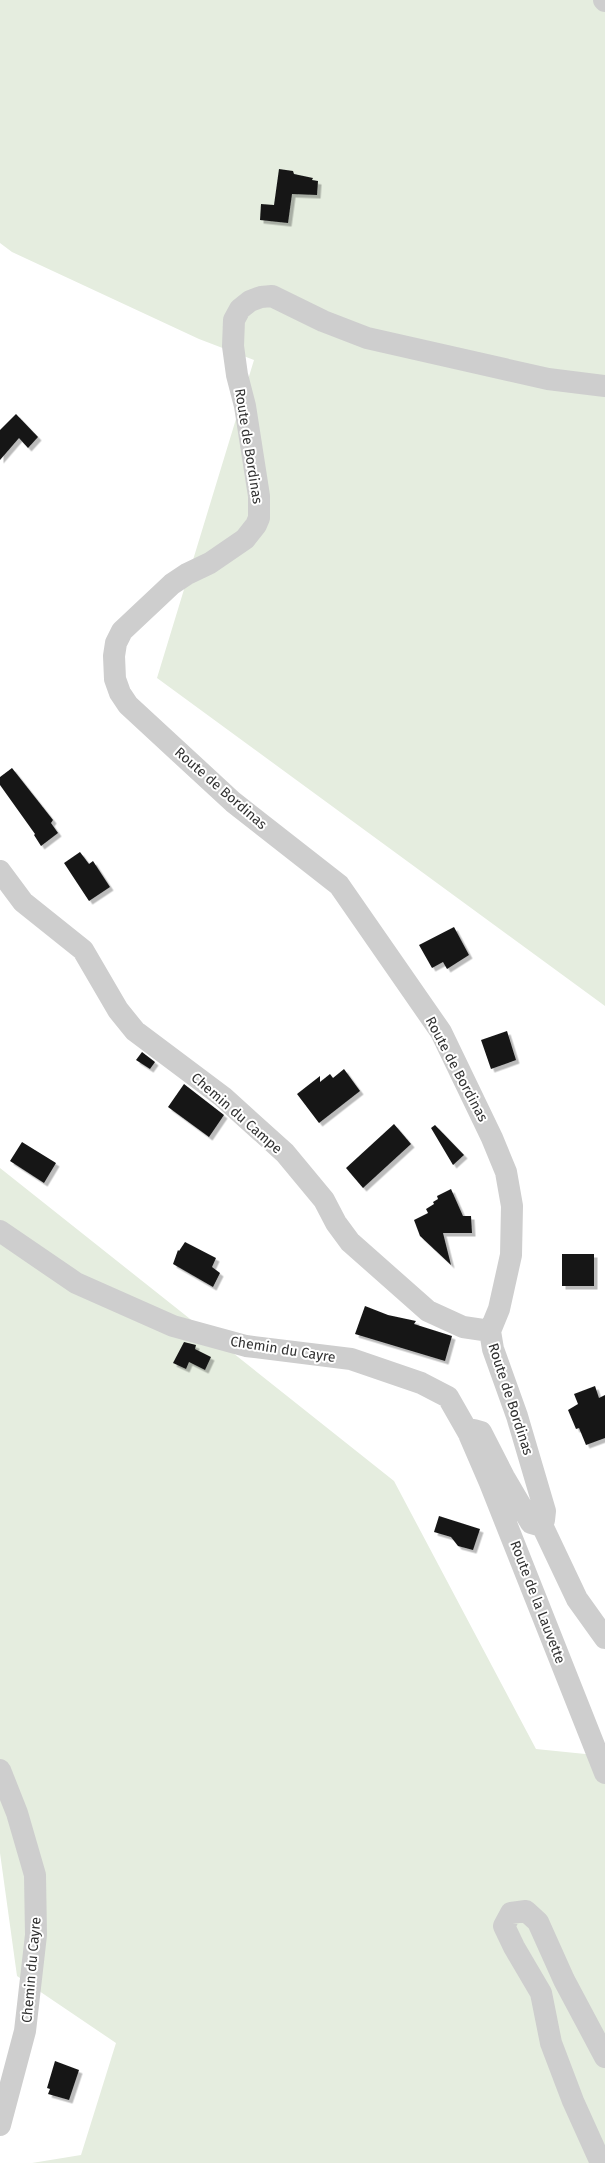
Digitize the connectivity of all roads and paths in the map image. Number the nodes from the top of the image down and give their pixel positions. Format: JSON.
{"nodes":[{"id":1,"x":605,"y":386,"type":"edge"},
{"id":2,"x":0,"y":871,"type":"edge"},
{"id":3,"x":0,"y":1231,"type":"edge"},
{"id":4,"x":490,"y":1331,"type":"junction"},
{"id":5,"x":468,"y":1432,"type":"junction"},
{"id":6,"x":541,"y":1523,"type":"junction"},
{"id":7,"x":605,"y":1638,"type":"edge"},
{"id":8,"x":0,"y":1770,"type":"edge"},
{"id":9,"x":605,"y":1773,"type":"edge"},
{"id":10,"x":605,"y":2057,"type":"edge"},
{"id":11,"x":0,"y":2125,"type":"edge"},
{"id":12,"x":602,"y":2163,"type":"edge"}],
"edges":[{"from":1,"to":4,"type":"street","name":"Route de Bordinas"},
{"from":2,"to":4,"type":"street","name":"Chemin du Campe"},
{"from":3,"to":5,"type":"street","name":"Chemin du Cayre"},
{"from":4,"to":6,"type":"street","name":"Route de Bordinas"},
{"from":5,"to":6,"type":"street"},
{"from":5,"to":9,"type":"street","name":"Route de la Lauvette"},
{"from":6,"to":7,"type":"street"},
{"from":8,"to":11,"type":"street","name":"Chemin du Cayre"},
{"from":10,"to":12,"type":"street"}]}
